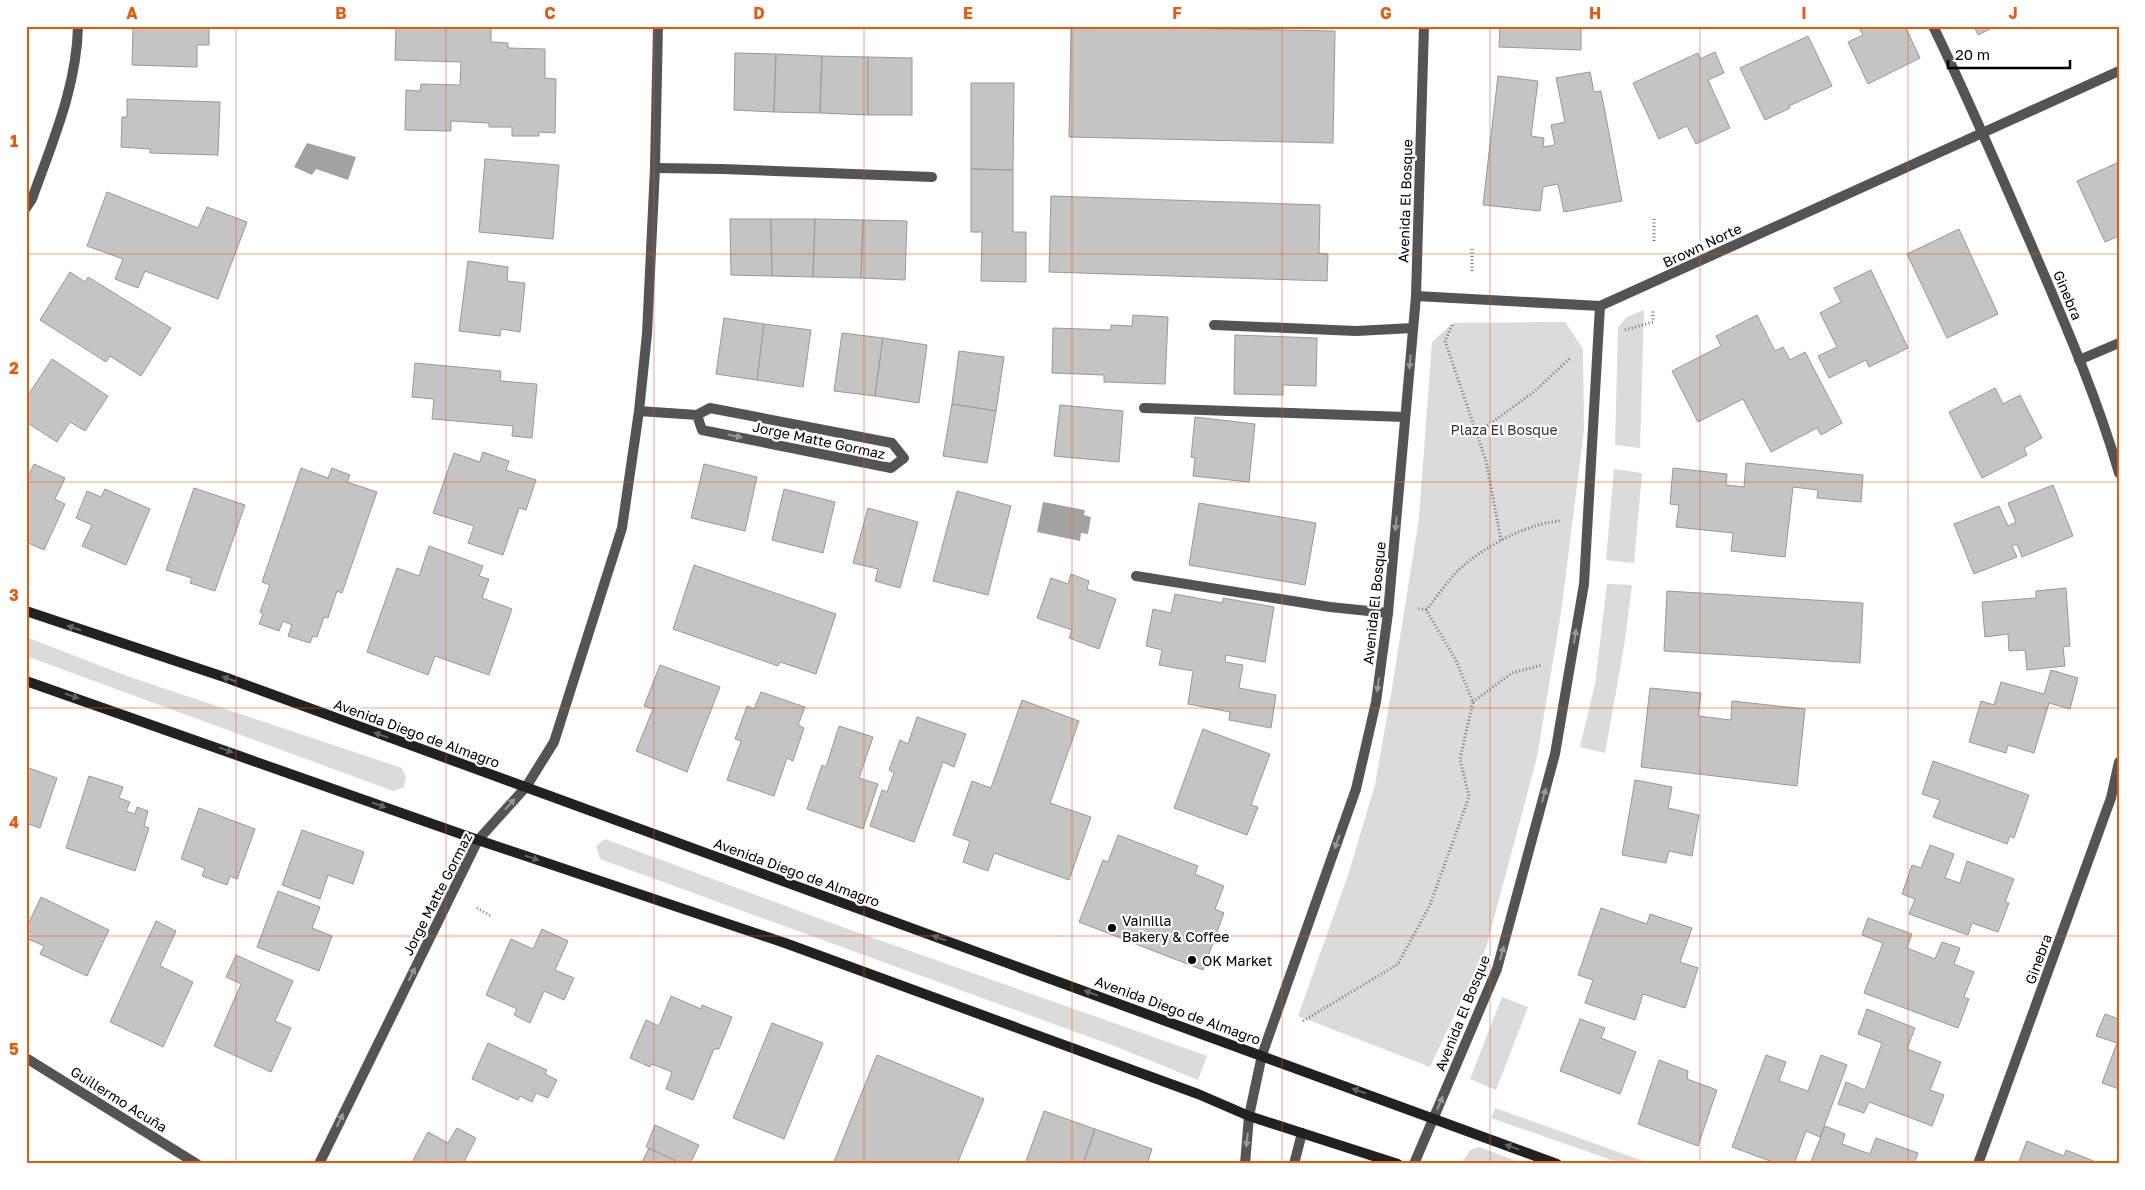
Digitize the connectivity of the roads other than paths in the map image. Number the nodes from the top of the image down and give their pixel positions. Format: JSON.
{"nodes":[{"id":1,"x":78,"y":26,"type":"edge"},
{"id":2,"x":658,"y":26,"type":"edge"},
{"id":3,"x":1424,"y":26,"type":"edge"},
{"id":4,"x":1933,"y":26,"type":"edge"},
{"id":5,"x":2119,"y":71,"type":"edge"},
{"id":6,"x":1983,"y":132,"type":"junction"},
{"id":7,"x":655,"y":168,"type":"junction"},
{"id":8,"x":932,"y":177,"type":"dead end"},
{"id":9,"x":26,"y":208,"type":"edge"},
{"id":10,"x":1416,"y":296,"type":"junction"},
{"id":11,"x":1600,"y":306,"type":"junction"},
{"id":12,"x":1214,"y":325,"type":"dead end"},
{"id":13,"x":1413,"y":328,"type":"junction"},
{"id":14,"x":2119,"y":343,"type":"edge"},
{"id":15,"x":2080,"y":360,"type":"junction"},
{"id":16,"x":1144,"y":408,"type":"dead end"},
{"id":17,"x":640,"y":411,"type":"junction"},
{"id":18,"x":697,"y":415,"type":"junction"},
{"id":19,"x":1405,"y":416,"type":"junction"},
{"id":20,"x":2119,"y":473,"type":"edge"},
{"id":21,"x":1136,"y":576,"type":"dead end"},
{"id":22,"x":26,"y":612,"type":"edge"},
{"id":23,"x":1388,"y":613,"type":"junction"},
{"id":24,"x":26,"y":681,"type":"edge"},
{"id":25,"x":2119,"y":762,"type":"edge"},
{"id":26,"x":526,"y":787,"type":"junction"},
{"id":27,"x":478,"y":840,"type":"junction"},
{"id":28,"x":1262,"y":1055,"type":"junction"},
{"id":29,"x":26,"y":1058,"type":"edge"},
{"id":30,"x":1250,"y":1116,"type":"junction"},
{"id":31,"x":1433,"y":1119,"type":"junction"},
{"id":32,"x":1302,"y":1133,"type":"junction"},
{"id":33,"x":197,"y":1164,"type":"edge"},
{"id":34,"x":319,"y":1164,"type":"edge"},
{"id":35,"x":1245,"y":1164,"type":"edge"},
{"id":36,"x":1294,"y":1164,"type":"edge"},
{"id":37,"x":1398,"y":1164,"type":"edge"},
{"id":38,"x":1414,"y":1164,"type":"edge"},
{"id":39,"x":1557,"y":1164,"type":"edge"},
{"id":40,"x":1978,"y":1164,"type":"edge"}],
"edges":[{"from":1,"to":9,"type":"street"},
{"from":2,"to":7,"type":"street","name":"Jorge Matte Gormaz"},
{"from":3,"to":10,"type":"street","name":"Avenida El Bosque"},
{"from":4,"to":6,"type":"street"},
{"from":5,"to":6,"type":"street","name":"Brown Norte"},
{"from":6,"to":11,"type":"street","name":"Brown Norte"},
{"from":6,"to":15,"type":"street","name":"Ginebra"},
{"from":7,"to":8,"type":"street"},
{"from":7,"to":17,"type":"street","name":"Jorge Matte Gormaz"},
{"from":10,"to":11,"type":"street","name":"Brown Norte"},
{"from":10,"to":13,"type":"street","name":"Avenida El Bosque"},
{"from":31,"to":11,"type":"street","name":"Avenida El Bosque","one_way":true},
{"from":12,"to":13,"type":"street"},
{"from":13,"to":19,"type":"street","name":"Avenida El Bosque","one_way":true},
{"from":14,"to":15,"type":"street"},
{"from":15,"to":20,"type":"street","name":"Ginebra"},
{"from":16,"to":19,"type":"street"},
{"from":17,"to":18,"type":"street","name":"Jorge Matte Gormaz"},
{"from":17,"to":26,"type":"street","name":"Jorge Matte Gormaz"},
{"from":18,"to":18,"type":"street","name":"Jorge Matte Gormaz","one_way":true},
{"from":19,"to":23,"type":"street","name":"Avenida El Bosque","one_way":true},
{"from":21,"to":23,"type":"street"},
{"from":26,"to":22,"type":"street","name":"Avenida Diego de Almagro","one_way":true},
{"from":23,"to":28,"type":"street","name":"Avenida El Bosque","one_way":true},
{"from":24,"to":27,"type":"street","one_way":true},
{"from":25,"to":40,"type":"street","name":"Ginebra"},
{"from":27,"to":26,"type":"street","name":"Jorge Matte Gormaz","one_way":true},
{"from":28,"to":26,"type":"street","name":"Avenida Diego de Almagro","one_way":true},
{"from":27,"to":30,"type":"street","one_way":true},
{"from":34,"to":27,"type":"street","name":"Jorge Matte Gormaz","one_way":true},
{"from":28,"to":30,"type":"street","name":"Avenida El Bosque"},
{"from":31,"to":28,"type":"street","name":"Avenida Diego de Almagro","one_way":true},
{"from":29,"to":33,"type":"street","name":"Guillermo Acuña"},
{"from":30,"to":32,"type":"street"},
{"from":30,"to":35,"type":"street","name":"Avenida El Bosque","one_way":true},
{"from":31,"to":38,"type":"street","name":"Avenida El Bosque"},
{"from":39,"to":31,"type":"street","name":"Avenida Diego de Almagro","one_way":true},
{"from":32,"to":36,"type":"street"},
{"from":32,"to":37,"type":"street"}]}
